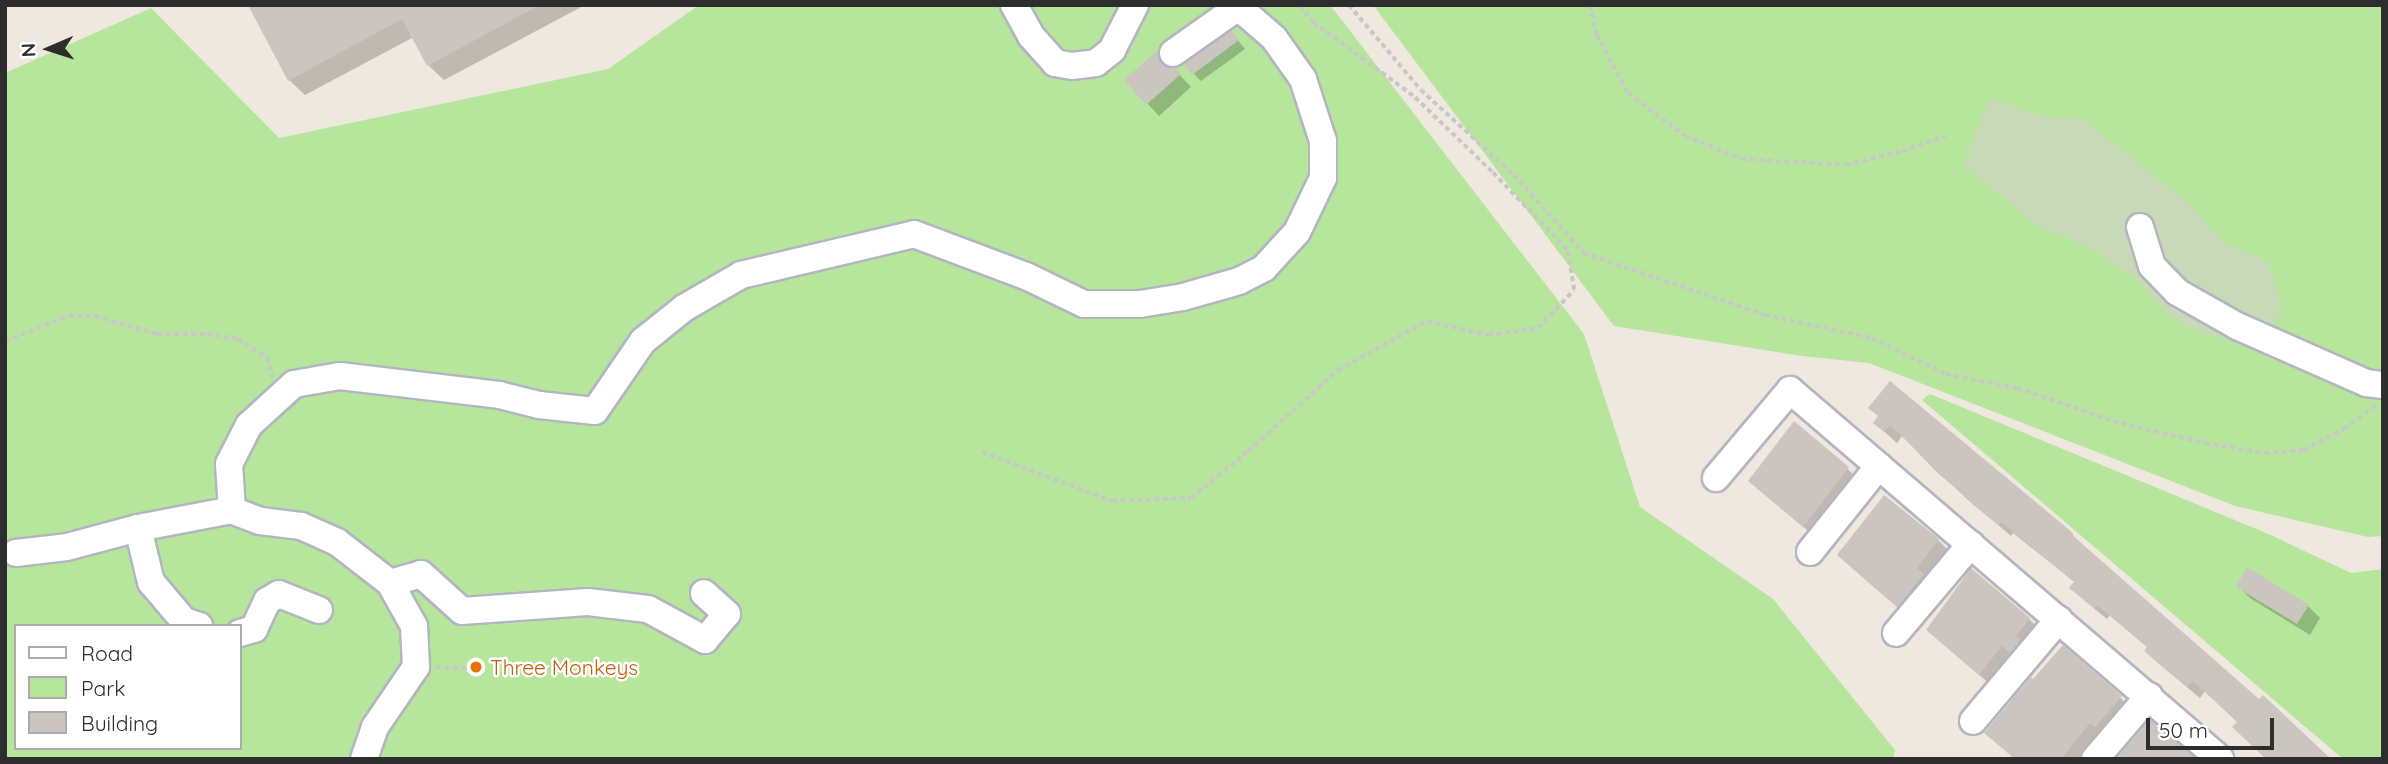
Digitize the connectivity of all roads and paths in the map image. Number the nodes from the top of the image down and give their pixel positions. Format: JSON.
{"nodes":[{"id":1,"x":1014,"y":5,"type":"edge"},
{"id":2,"x":1135,"y":5,"type":"edge"},
{"id":3,"x":1298,"y":5,"type":"edge"},
{"id":4,"x":1349,"y":5,"type":"edge"},
{"id":5,"x":1590,"y":5,"type":"edge"},
{"id":6,"x":1237,"y":6,"type":"edge"},
{"id":7,"x":1174,"y":53,"type":"dead end"},
{"id":8,"x":1946,"y":136,"type":"dead end"},
{"id":9,"x":2140,"y":227,"type":"dead end"},
{"id":10,"x":5,"y":341,"type":"edge"},
{"id":11,"x":2383,"y":385,"type":"edge"},
{"id":12,"x":280,"y":397,"type":"junction"},
{"id":13,"x":2383,"y":400,"type":"edge"},
{"id":14,"x":982,"y":453,"type":"dead end"},
{"id":15,"x":1879,"y":466,"type":"junction"},
{"id":16,"x":1716,"y":478,"type":"dead end"},
{"id":17,"x":232,"y":510,"type":"junction"},
{"id":18,"x":138,"y":528,"type":"junction"},
{"id":19,"x":1971,"y":544,"type":"junction"},
{"id":20,"x":1810,"y":552,"type":"dead end"},
{"id":21,"x":16,"y":553,"type":"dead end"},
{"id":22,"x":390,"y":583,"type":"junction"},
{"id":23,"x":704,"y":593,"type":"dead end"},
{"id":24,"x":319,"y":610,"type":"dead end"},
{"id":25,"x":2059,"y":619,"type":"junction"},
{"id":26,"x":193,"y":624,"type":"edge"},
{"id":27,"x":242,"y":632,"type":"edge"},
{"id":28,"x":1896,"y":633,"type":"dead end"},
{"id":29,"x":416,"y":667,"type":"junction"},
{"id":30,"x":474,"y":668,"type":"dead end"},
{"id":31,"x":2149,"y":696,"type":"junction"},
{"id":32,"x":1973,"y":721,"type":"dead end"},
{"id":33,"x":365,"y":759,"type":"edge"},
{"id":34,"x":2095,"y":759,"type":"edge"},
{"id":35,"x":2220,"y":759,"type":"edge"}],
"edges":[{"from":1,"to":2,"type":"street"},
{"from":3,"to":14,"type":"path"},
{"from":4,"to":13,"type":"path"},
{"from":5,"to":8,"type":"path"},
{"from":6,"to":7,"type":"street"},
{"from":6,"to":12,"type":"street"},
{"from":9,"to":11,"type":"street"},
{"from":10,"to":12,"type":"path"},
{"from":12,"to":17,"type":"street"},
{"from":15,"to":16,"type":"street"},
{"from":15,"to":19,"type":"street"},
{"from":15,"to":20,"type":"street"},
{"from":17,"to":18,"type":"street"},
{"from":17,"to":22,"type":"street"},
{"from":18,"to":21,"type":"street"},
{"from":18,"to":26,"type":"street"},
{"from":19,"to":25,"type":"street"},
{"from":19,"to":28,"type":"street"},
{"from":22,"to":23,"type":"street"},
{"from":22,"to":29,"type":"street"},
{"from":24,"to":27,"type":"street"},
{"from":25,"to":31,"type":"street"},
{"from":25,"to":32,"type":"street"},
{"from":29,"to":30,"type":"path"},
{"from":29,"to":33,"type":"street"},
{"from":31,"to":34,"type":"street"},
{"from":31,"to":35,"type":"street"}]}
